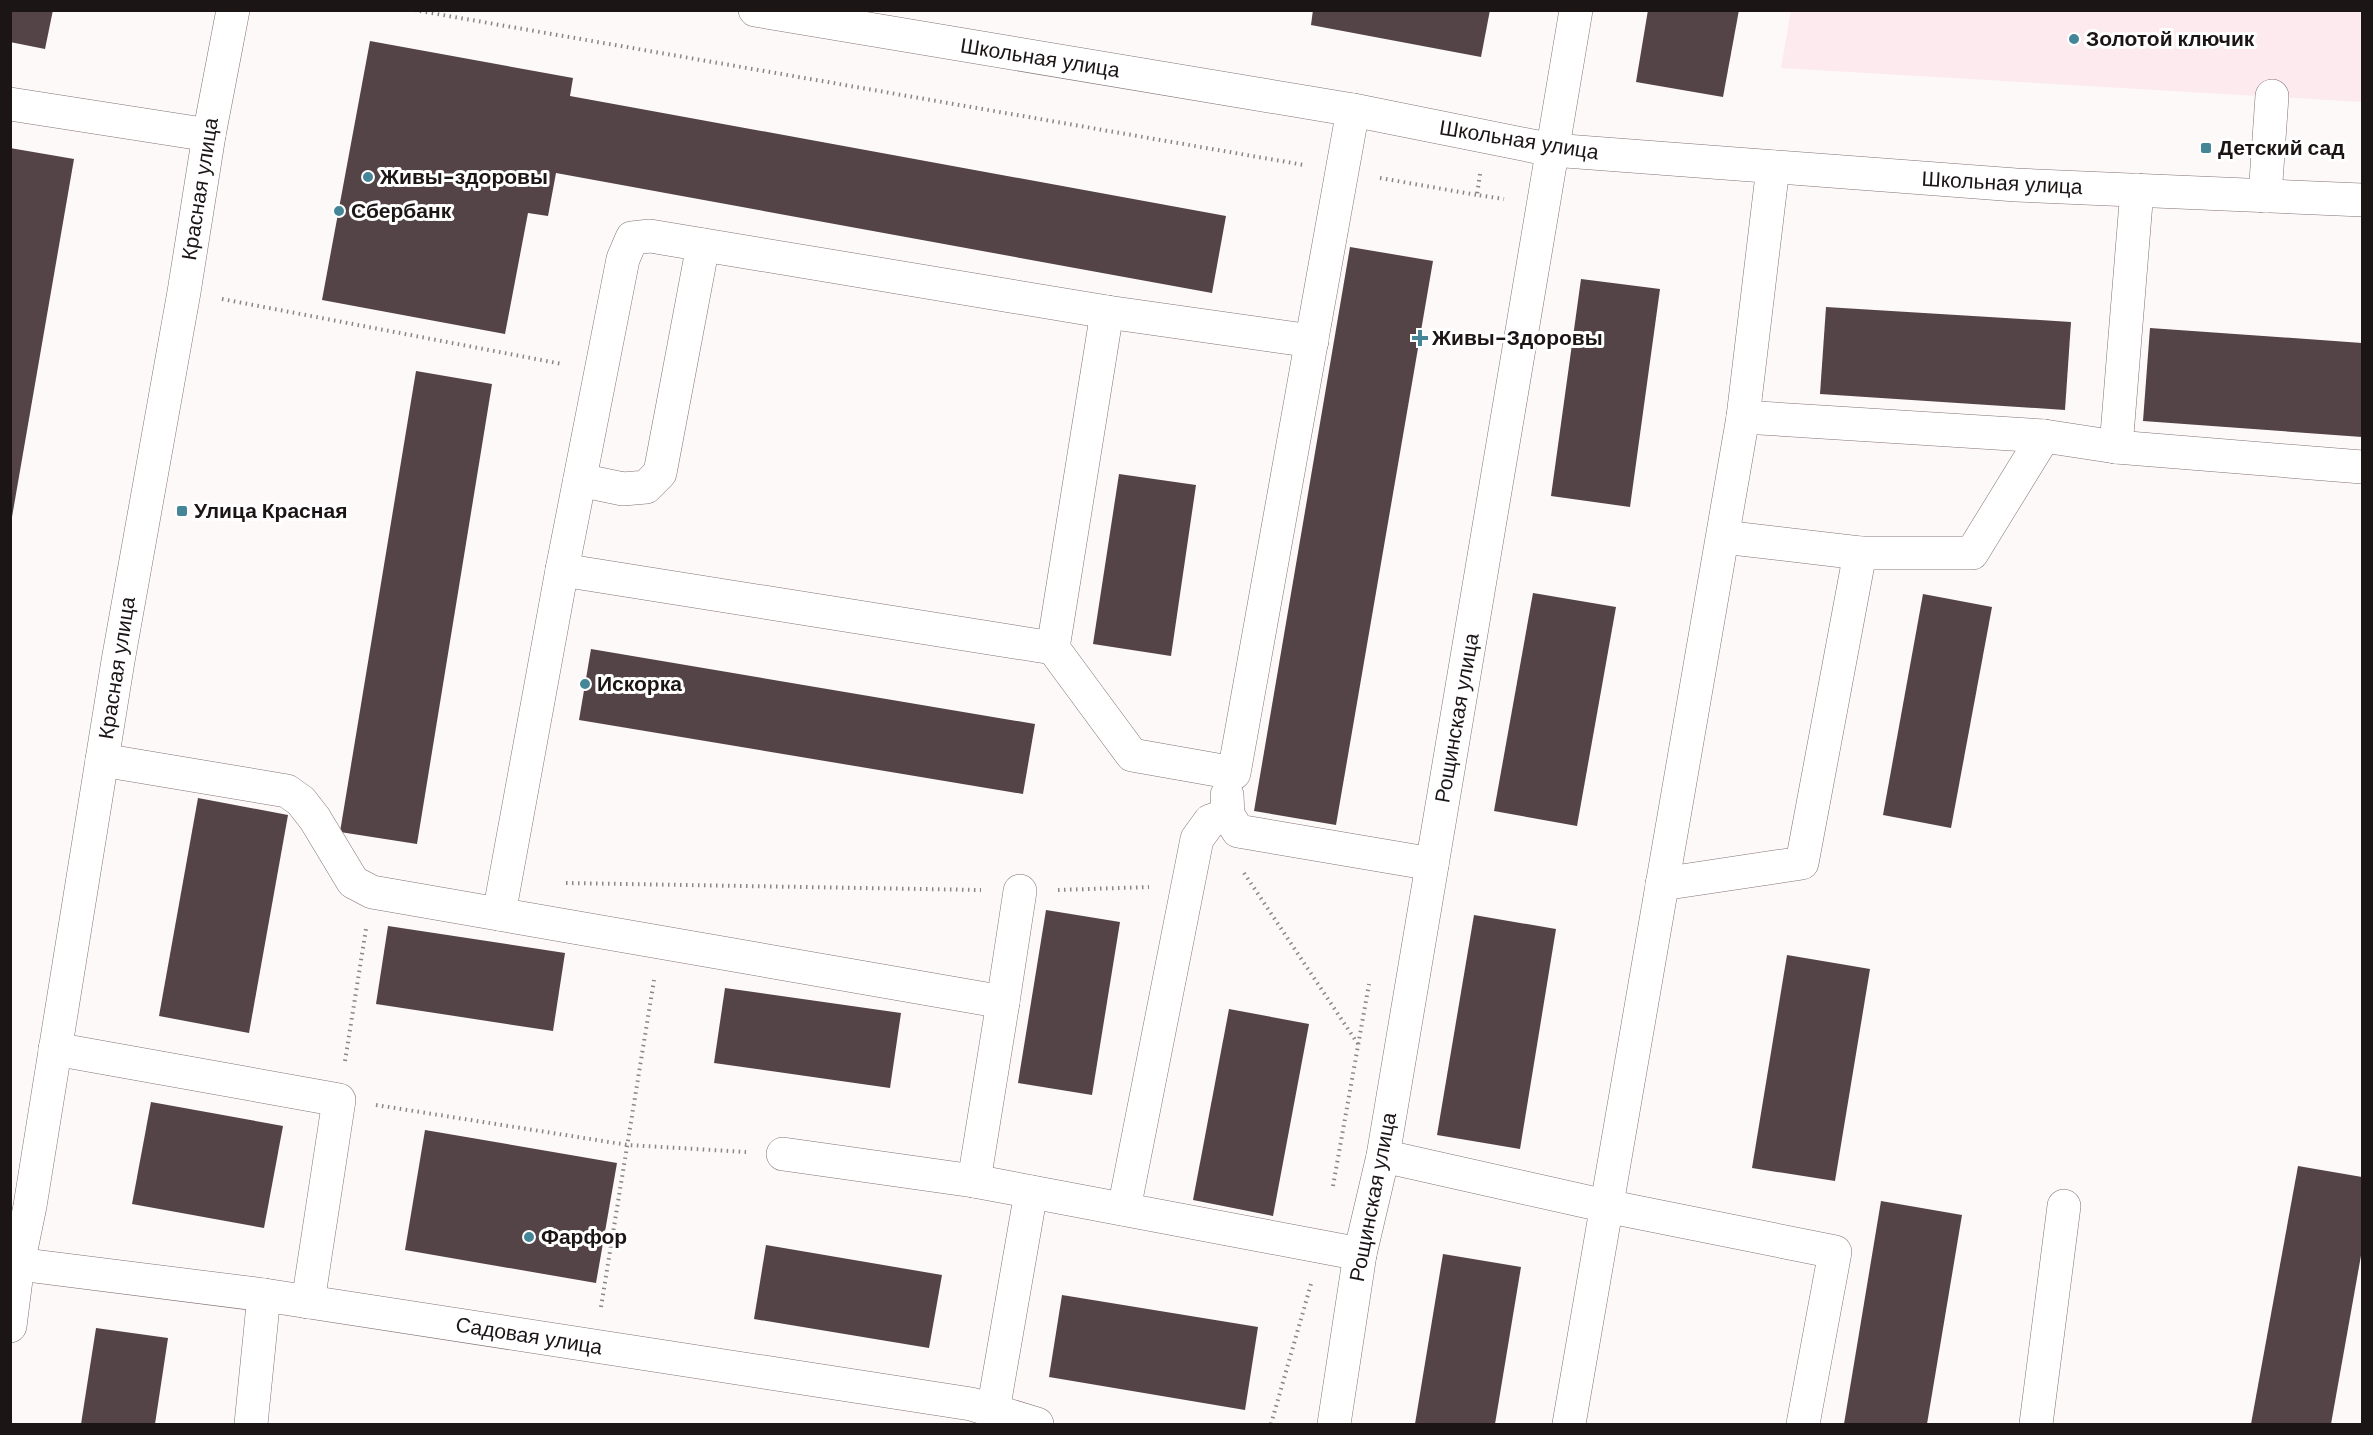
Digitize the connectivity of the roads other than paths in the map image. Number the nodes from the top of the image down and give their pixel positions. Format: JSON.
{"nodes":[{"id":1,"x":232,"y":10,"type":"edge"},
{"id":2,"x":755,"y":10,"type":"edge"},
{"id":3,"x":1576,"y":10,"type":"edge"},
{"id":4,"x":2272,"y":96,"type":"dead end"},
{"id":5,"x":10,"y":104,"type":"edge"},
{"id":6,"x":1353,"y":110,"type":"junction"},
{"id":7,"x":208,"y":135,"type":"junction"},
{"id":8,"x":1552,"y":150,"type":"junction"},
{"id":9,"x":1773,"y":168,"type":"junction"},
{"id":10,"x":2137,"y":190,"type":"junction"},
{"id":11,"x":2265,"y":196,"type":"junction"},
{"id":12,"x":2362,"y":200,"type":"edge"},
{"id":13,"x":704,"y":245,"type":"junction"},
{"id":14,"x":1107,"y":312,"type":"junction"},
{"id":15,"x":1312,"y":341,"type":"junction"},
{"id":16,"x":1743,"y":417,"type":"junction"},
{"id":17,"x":2044,"y":436,"type":"junction"},
{"id":18,"x":2116,"y":447,"type":"junction"},
{"id":19,"x":2362,"y":467,"type":"edge"},
{"id":20,"x":580,"y":480,"type":"junction"},
{"id":21,"x":1723,"y":537,"type":"junction"},
{"id":22,"x":1860,"y":552,"type":"junction"},
{"id":23,"x":562,"y":570,"type":"junction"},
{"id":24,"x":1053,"y":648,"type":"junction"},
{"id":25,"x":102,"y":760,"type":"junction"},
{"id":26,"x":1234,"y":773,"type":"junction"},
{"id":27,"x":1228,"y":815,"type":"junction"},
{"id":28,"x":1432,"y":864,"type":"junction"},
{"id":29,"x":1662,"y":884,"type":"junction"},
{"id":30,"x":1020,"y":891,"type":"road end"},
{"id":31,"x":499,"y":914,"type":"junction"},
{"id":32,"x":1003,"y":1002,"type":"junction"},
{"id":33,"x":55,"y":1049,"type":"junction"},
{"id":34,"x":783,"y":1154,"type":"road end"},
{"id":35,"x":1383,"y":1155,"type":"junction"},
{"id":36,"x":974,"y":1181,"type":"junction"},
{"id":37,"x":1031,"y":1192,"type":"junction"},
{"id":38,"x":20,"y":1205,"type":"edge"},
{"id":39,"x":1606,"y":1206,"type":"junction"},
{"id":40,"x":2064,"y":1206,"type":"dead end"},
{"id":41,"x":1124,"y":1209,"type":"junction"},
{"id":42,"x":1360,"y":1254,"type":"junction"},
{"id":43,"x":18,"y":1264,"type":"junction"},
{"id":44,"x":264,"y":1295,"type":"junction"},
{"id":45,"x":308,"y":1302,"type":"junction"},
{"id":46,"x":10,"y":1326,"type":"edge"},
{"id":47,"x":993,"y":1411,"type":"junction"},
{"id":48,"x":251,"y":1425,"type":"edge"},
{"id":49,"x":1037,"y":1425,"type":"edge"},
{"id":50,"x":1334,"y":1425,"type":"edge"},
{"id":51,"x":1569,"y":1425,"type":"edge"},
{"id":52,"x":1803,"y":1425,"type":"edge"},
{"id":53,"x":2036,"y":1425,"type":"edge"}],
"edges":[{"from":1,"to":7,"type":"street","name":"Красная улица"},
{"from":2,"to":6,"type":"street","name":"Школьная улица"},
{"from":3,"to":8,"type":"street","name":"Рощинская улица"},
{"from":4,"to":11,"type":"street"},
{"from":5,"to":7,"type":"street"},
{"from":6,"to":8,"type":"street","name":"Школьная улица"},
{"from":6,"to":15,"type":"street"},
{"from":7,"to":25,"type":"street","name":"Красная улица"},
{"from":8,"to":9,"type":"street","name":"Школьная улица"},
{"from":8,"to":28,"type":"street","name":"Рощинская улица"},
{"from":9,"to":10,"type":"street","name":"Школьная улица"},
{"from":9,"to":16,"type":"street"},
{"from":10,"to":11,"type":"street","name":"Школьная улица"},
{"from":10,"to":18,"type":"street"},
{"from":11,"to":12,"type":"street","name":"Школьная улица"},
{"from":13,"to":14,"type":"street"},
{"from":13,"to":20,"type":"street"},
{"from":13,"to":20,"type":"street"},
{"from":14,"to":15,"type":"street"},
{"from":14,"to":24,"type":"street"},
{"from":15,"to":26,"type":"street"},
{"from":16,"to":17,"type":"street"},
{"from":16,"to":21,"type":"street"},
{"from":17,"to":18,"type":"street"},
{"from":17,"to":22,"type":"street"},
{"from":18,"to":19,"type":"street"},
{"from":20,"to":23,"type":"street"},
{"from":21,"to":22,"type":"street"},
{"from":21,"to":29,"type":"street"},
{"from":22,"to":29,"type":"street"},
{"from":23,"to":24,"type":"street"},
{"from":23,"to":31,"type":"street"},
{"from":24,"to":26,"type":"street"},
{"from":25,"to":31,"type":"street"},
{"from":25,"to":33,"type":"street","name":"Красная улица"},
{"from":26,"to":27,"type":"street"},
{"from":27,"to":28,"type":"street"},
{"from":27,"to":41,"type":"street"},
{"from":28,"to":35,"type":"street","name":"Рощинская улица"},
{"from":29,"to":39,"type":"street"},
{"from":30,"to":32,"type":"street"},
{"from":31,"to":32,"type":"street"},
{"from":32,"to":36,"type":"street"},
{"from":33,"to":38,"type":"street","name":"Красная улица"},
{"from":33,"to":45,"type":"street"},
{"from":34,"to":36,"type":"street"},
{"from":35,"to":39,"type":"street"},
{"from":35,"to":42,"type":"street","name":"Рощинская улица"},
{"from":36,"to":37,"type":"street"},
{"from":37,"to":41,"type":"street"},
{"from":37,"to":47,"type":"street"},
{"from":38,"to":43,"type":"street","name":"Красная улица"},
{"from":39,"to":51,"type":"street"},
{"from":39,"to":52,"type":"street"},
{"from":40,"to":53,"type":"street"},
{"from":41,"to":42,"type":"street"},
{"from":42,"to":50,"type":"street","name":"Рощинская улица"},
{"from":43,"to":44,"type":"street","name":"Садовая улица"},
{"from":43,"to":46,"type":"street","name":"Красная улица"},
{"from":44,"to":45,"type":"street","name":"Садовая улица"},
{"from":44,"to":48,"type":"street"},
{"from":45,"to":47,"type":"street","name":"Садовая улица"},
{"from":47,"to":49,"type":"street","name":"Садовая улица"}]}
